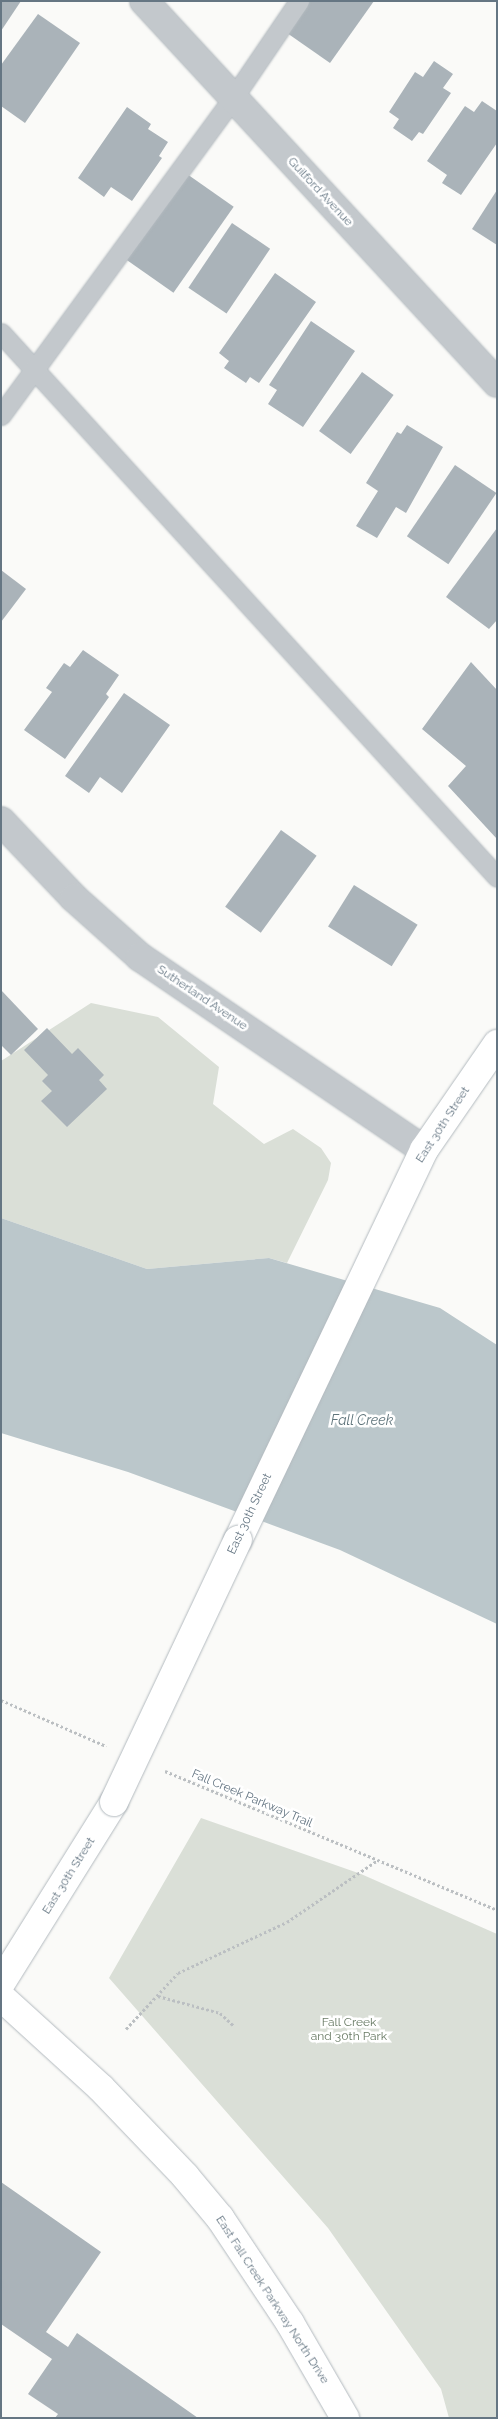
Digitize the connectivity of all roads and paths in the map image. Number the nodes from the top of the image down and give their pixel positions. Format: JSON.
{"nodes":[{"id":1,"x":144,"y":1,"type":"edge"},
{"id":2,"x":299,"y":1,"type":"edge"},
{"id":3,"x":233,"y":98,"type":"junction"},
{"id":4,"x":1,"y":333,"type":"edge"},
{"id":5,"x":34,"y":369,"type":"junction"},
{"id":6,"x":497,"y":383,"type":"edge"},
{"id":7,"x":1,"y":414,"type":"edge"},
{"id":8,"x":2,"y":822,"type":"edge"},
{"id":9,"x":497,"y":877,"type":"edge"},
{"id":10,"x":497,"y":1044,"type":"edge"},
{"id":11,"x":424,"y":1150,"type":"junction"},
{"id":12,"x":1,"y":1700,"type":"edge"},
{"id":13,"x":110,"y":1747,"type":"dead end"},
{"id":14,"x":155,"y":1767,"type":"dead end"},
{"id":15,"x":378,"y":1860,"type":"junction"},
{"id":16,"x":497,"y":1910,"type":"edge"},
{"id":17,"x":1,"y":1983,"type":"edge"},
{"id":18,"x":157,"y":1996,"type":"junction"},
{"id":19,"x":1,"y":1997,"type":"edge"},
{"id":20,"x":234,"y":2026,"type":"dead end"},
{"id":21,"x":126,"y":2029,"type":"dead end"},
{"id":22,"x":344,"y":2418,"type":"edge"}],
"edges":[{"from":1,"to":3,"type":"street","name":"Guilford Avenue"},
{"from":2,"to":3,"type":"lane"},
{"from":3,"to":5,"type":"lane"},
{"from":3,"to":6,"type":"street","name":"Guilford Avenue"},
{"from":4,"to":5,"type":"lane"},
{"from":5,"to":7,"type":"lane"},
{"from":5,"to":9,"type":"lane"},
{"from":8,"to":11,"type":"street","name":"Sutherland Avenue"},
{"from":10,"to":11,"type":"main road","name":"East 30th Street"},
{"from":11,"to":17,"type":"main road","name":"East 30th Street","bridge":true},
{"from":12,"to":13,"type":"path"},
{"from":14,"to":15,"type":"path","name":"Fall Creek Parkway Trail"},
{"from":15,"to":16,"type":"path","name":"Fall Creek Parkway Trail"},
{"from":15,"to":18,"type":"path"},
{"from":18,"to":20,"type":"path"},
{"from":18,"to":21,"type":"path"},
{"from":19,"to":22,"type":"main road","name":"East Fall Creek Parkway North Drive"}]}
